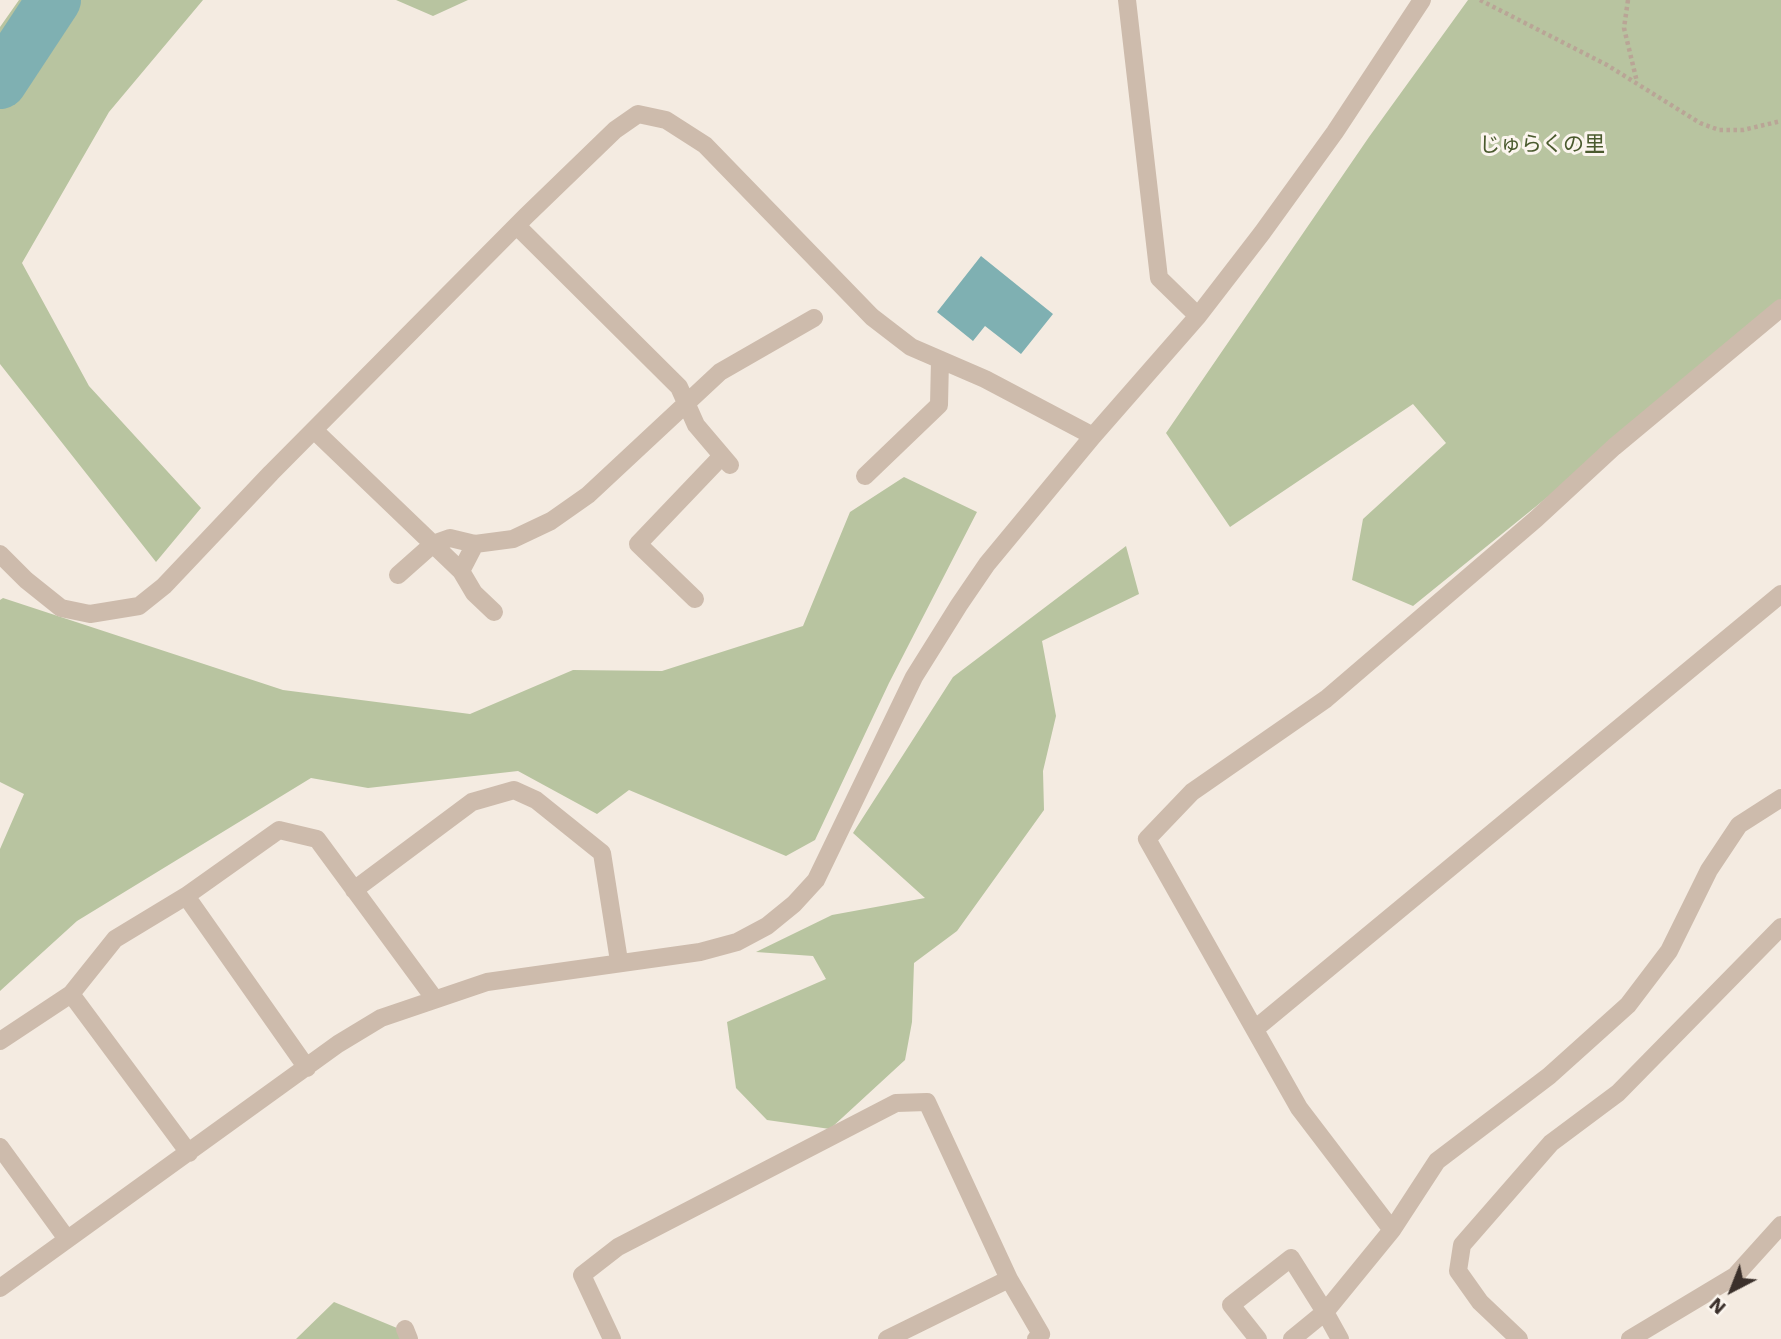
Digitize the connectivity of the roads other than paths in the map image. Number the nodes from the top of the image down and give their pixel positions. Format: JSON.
{"nodes":[{"id":1,"x":1127,"y":0,"type":"edge"},
{"id":2,"x":1422,"y":0,"type":"edge"},
{"id":3,"x":517,"y":226,"type":"junction"},
{"id":4,"x":1781,"y":308,"type":"edge"},
{"id":5,"x":1198,"y":316,"type":"junction"},
{"id":6,"x":814,"y":318,"type":"dead end"},
{"id":7,"x":940,"y":360,"type":"junction"},
{"id":8,"x":686,"y":401,"type":"junction"},
{"id":9,"x":314,"y":430,"type":"junction"},
{"id":10,"x":1093,"y":436,"type":"junction"},
{"id":11,"x":864,"y":477,"type":"dead end"},
{"id":12,"x":433,"y":544,"type":"junction"},
{"id":13,"x":475,"y":544,"type":"junction"},
{"id":14,"x":3,"y":562,"type":"edge"},
{"id":15,"x":461,"y":571,"type":"junction"},
{"id":16,"x":398,"y":575,"type":"dead end"},
{"id":17,"x":1781,"y":594,"type":"edge"},
{"id":18,"x":695,"y":599,"type":"dead end"},
{"id":19,"x":494,"y":612,"type":"dead end"},
{"id":20,"x":1781,"y":798,"type":"edge"},
{"id":21,"x":354,"y":890,"type":"junction"},
{"id":22,"x":186,"y":896,"type":"junction"},
{"id":23,"x":1781,"y":927,"type":"edge"},
{"id":24,"x":619,"y":961,"type":"junction"},
{"id":25,"x":71,"y":994,"type":"junction"},
{"id":26,"x":434,"y":998,"type":"junction"},
{"id":27,"x":1255,"y":1030,"type":"junction"},
{"id":28,"x":0,"y":1041,"type":"edge"},
{"id":29,"x":307,"y":1068,"type":"junction"},
{"id":30,"x":0,"y":1147,"type":"edge"},
{"id":31,"x":189,"y":1153,"type":"junction"},
{"id":32,"x":1781,"y":1225,"type":"edge"},
{"id":33,"x":1392,"y":1230,"type":"junction"},
{"id":34,"x":67,"y":1239,"type":"junction"},
{"id":35,"x":1009,"y":1279,"type":"junction"},
{"id":36,"x":0,"y":1288,"type":"edge"},
{"id":37,"x":1325,"y":1312,"type":"junction"},
{"id":38,"x":612,"y":1339,"type":"edge"},
{"id":39,"x":887,"y":1339,"type":"edge"},
{"id":40,"x":1036,"y":1339,"type":"edge"},
{"id":41,"x":1258,"y":1339,"type":"edge"},
{"id":42,"x":1293,"y":1339,"type":"edge"},
{"id":43,"x":1340,"y":1339,"type":"edge"},
{"id":44,"x":1519,"y":1339,"type":"edge"},
{"id":45,"x":1630,"y":1339,"type":"edge"}],
"edges":[{"from":1,"to":5,"type":"street"},
{"from":2,"to":5,"type":"street"},
{"from":3,"to":7,"type":"street"},
{"from":3,"to":8,"type":"street"},
{"from":3,"to":9,"type":"street"},
{"from":4,"to":27,"type":"street"},
{"from":5,"to":10,"type":"street"},
{"from":6,"to":8,"type":"street"},
{"from":7,"to":10,"type":"street"},
{"from":7,"to":11,"type":"street"},
{"from":8,"to":13,"type":"street"},
{"from":8,"to":18,"type":"street"},
{"from":9,"to":12,"type":"street"},
{"from":9,"to":14,"type":"street"},
{"from":10,"to":24,"type":"street"},
{"from":12,"to":13,"type":"street"},
{"from":12,"to":15,"type":"street"},
{"from":12,"to":16,"type":"street"},
{"from":13,"to":15,"type":"street"},
{"from":15,"to":19,"type":"street"},
{"from":17,"to":27,"type":"street"},
{"from":20,"to":33,"type":"street"},
{"from":21,"to":22,"type":"street"},
{"from":21,"to":24,"type":"street"},
{"from":21,"to":26,"type":"street"},
{"from":22,"to":25,"type":"street"},
{"from":22,"to":29,"type":"street"},
{"from":23,"to":44,"type":"street"},
{"from":24,"to":26,"type":"street"},
{"from":25,"to":28,"type":"street"},
{"from":25,"to":31,"type":"street"},
{"from":26,"to":29,"type":"street"},
{"from":27,"to":33,"type":"street"},
{"from":29,"to":31,"type":"street"},
{"from":30,"to":34,"type":"street"},
{"from":31,"to":34,"type":"street"},
{"from":32,"to":45,"type":"street"},
{"from":33,"to":37,"type":"street"},
{"from":34,"to":36,"type":"street"},
{"from":35,"to":38,"type":"street"},
{"from":35,"to":39,"type":"street"},
{"from":35,"to":40,"type":"street"},
{"from":37,"to":41,"type":"street"},
{"from":37,"to":42,"type":"street"},
{"from":37,"to":43,"type":"street"}]}
